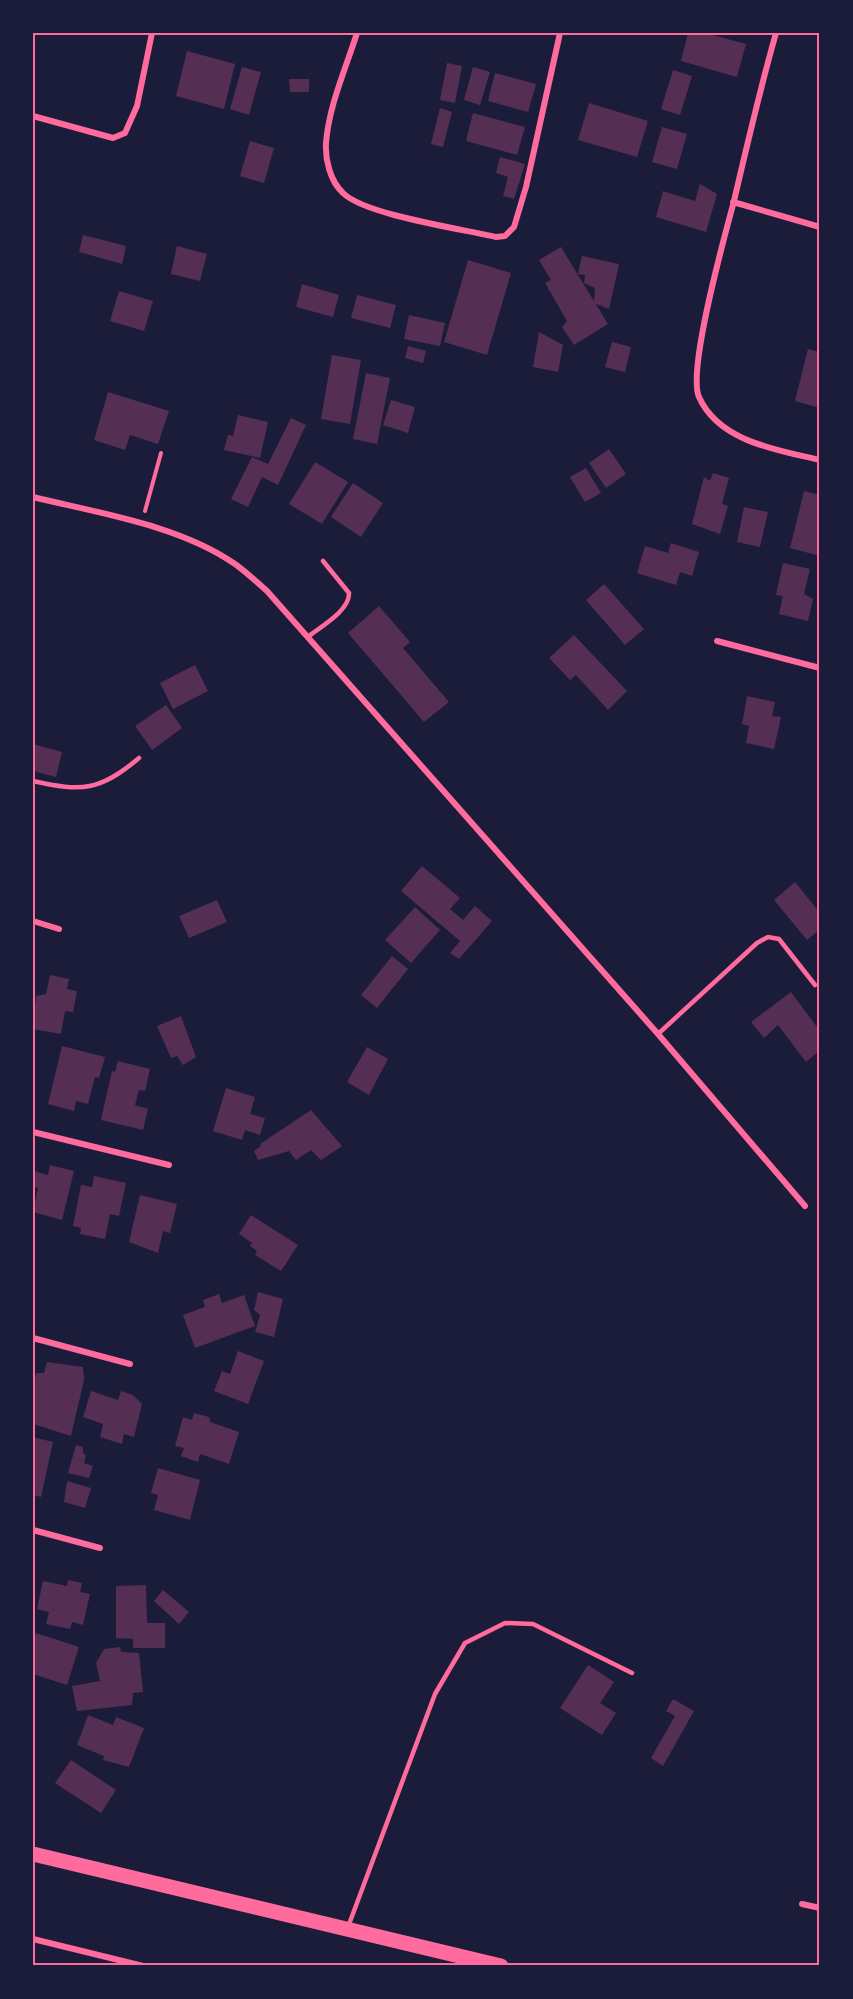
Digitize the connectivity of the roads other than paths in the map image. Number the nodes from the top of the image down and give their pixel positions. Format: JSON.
{"nodes":[{"id":1,"x":152,"y":33,"type":"edge"},
{"id":2,"x":357,"y":33,"type":"edge"},
{"id":3,"x":560,"y":33,"type":"edge"},
{"id":4,"x":776,"y":33,"type":"edge"},
{"id":5,"x":33,"y":116,"type":"edge"},
{"id":6,"x":733,"y":202,"type":"junction"},
{"id":7,"x":820,"y":227,"type":"edge"},
{"id":8,"x":820,"y":460,"type":"edge"},
{"id":9,"x":33,"y":496,"type":"edge"},
{"id":10,"x":324,"y":561,"type":"dead end"},
{"id":11,"x":309,"y":636,"type":"junction"},
{"id":12,"x":717,"y":641,"type":"dead end"},
{"id":13,"x":820,"y":668,"type":"edge"},
{"id":14,"x":139,"y":758,"type":"dead end"},
{"id":15,"x":33,"y":781,"type":"edge"},
{"id":16,"x":33,"y":921,"type":"edge"},
{"id":17,"x":59,"y":929,"type":"dead end"},
{"id":18,"x":815,"y":985,"type":"dead end"},
{"id":19,"x":658,"y":1034,"type":"junction"},
{"id":20,"x":33,"y":1132,"type":"edge"},
{"id":21,"x":169,"y":1165,"type":"dead end"},
{"id":22,"x":805,"y":1206,"type":"dead end"},
{"id":23,"x":33,"y":1338,"type":"edge"},
{"id":24,"x":130,"y":1364,"type":"dead end"},
{"id":25,"x":33,"y":1530,"type":"edge"},
{"id":26,"x":100,"y":1548,"type":"dead end"},
{"id":27,"x":632,"y":1673,"type":"dead end"},
{"id":28,"x":33,"y":1854,"type":"edge"},
{"id":29,"x":802,"y":1904,"type":"dead end"},
{"id":30,"x":820,"y":1908,"type":"edge"},
{"id":31,"x":347,"y":1930,"type":"junction"},
{"id":32,"x":33,"y":1939,"type":"edge"},
{"id":33,"x":143,"y":1966,"type":"edge"},
{"id":34,"x":501,"y":1966,"type":"edge"}],
"edges":[{"from":1,"to":5,"type":"street"},
{"from":2,"to":3,"type":"street"},
{"from":4,"to":6,"type":"street"},
{"from":6,"to":7,"type":"street"},
{"from":6,"to":8,"type":"street"},
{"from":9,"to":11,"type":"street"},
{"from":10,"to":11,"type":"lane"},
{"from":11,"to":19,"type":"street"},
{"from":12,"to":13,"type":"street"},
{"from":14,"to":15,"type":"lane"},
{"from":16,"to":17,"type":"street"},
{"from":18,"to":19,"type":"lane"},
{"from":19,"to":22,"type":"street"},
{"from":20,"to":21,"type":"street"},
{"from":23,"to":24,"type":"street"},
{"from":25,"to":26,"type":"street"},
{"from":27,"to":31,"type":"lane"},
{"from":28,"to":31,"type":"main road"},
{"from":29,"to":30,"type":"street"},
{"from":31,"to":34,"type":"main road"},
{"from":32,"to":33,"type":"street"}]}
